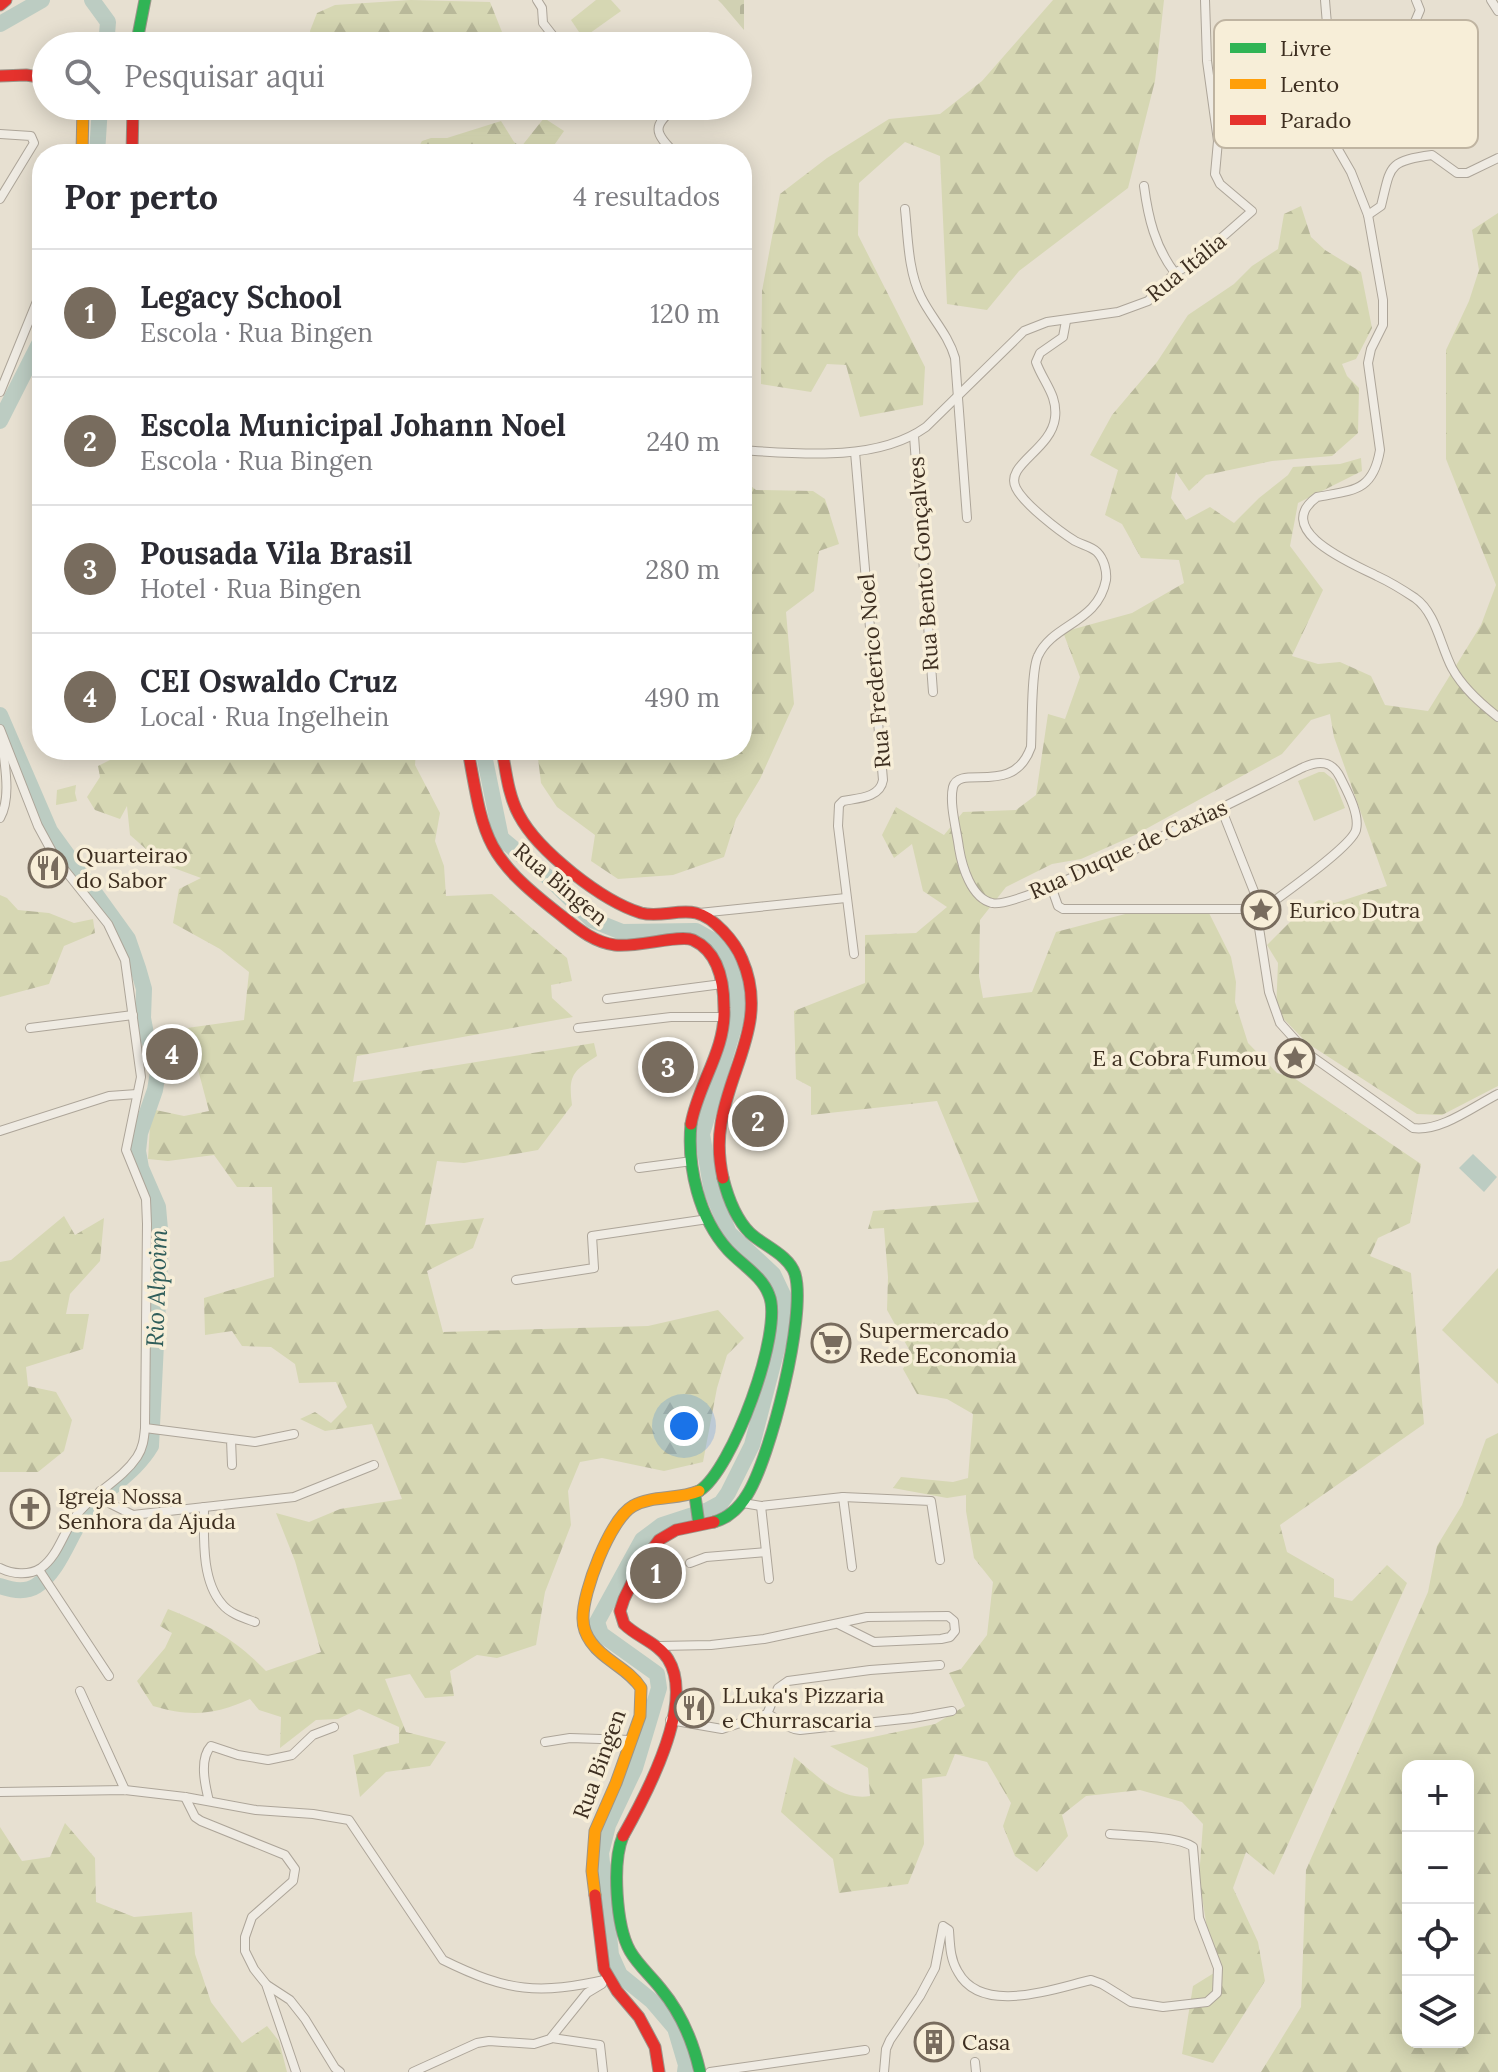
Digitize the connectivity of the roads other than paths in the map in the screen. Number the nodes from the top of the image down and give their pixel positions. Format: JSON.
{"nodes":[{"id":1,"x":6,"y":0,"type":"edge"},
{"id":2,"x":145,"y":0,"type":"edge"},
{"id":3,"x":537,"y":0,"type":"edge"},
{"id":4,"x":1205,"y":0,"type":"edge"},
{"id":5,"x":1325,"y":0,"type":"edge"},
{"id":6,"x":1416,"y":0,"type":"edge"},
{"id":7,"x":1491,"y":0,"type":"edge"},
{"id":8,"x":0,"y":5,"type":"edge"},
{"id":9,"x":1498,"y":11,"type":"edge"},
{"id":10,"x":1327,"y":20,"type":"edge"},
{"id":11,"x":1416,"y":20,"type":"edge"},
{"id":12,"x":139,"y":32,"type":"edge"},
{"id":13,"x":550,"y":32,"type":"edge"},
{"id":14,"x":0,"y":76,"type":"edge"},
{"id":15,"x":32,"y":76,"type":"edge"},
{"id":16,"x":1214,"y":112,"type":"edge"},
{"id":17,"x":83,"y":120,"type":"edge"},
{"id":18,"x":133,"y":120,"type":"edge"},
{"id":19,"x":661,"y":120,"type":"edge"},
{"id":20,"x":0,"y":134,"type":"edge"},
{"id":21,"x":33,"y":144,"type":"edge"},
{"id":22,"x":82,"y":144,"type":"edge"},
{"id":23,"x":132,"y":144,"type":"edge"},
{"id":24,"x":666,"y":144,"type":"edge"},
{"id":25,"x":32,"y":146,"type":"edge"},
{"id":26,"x":1217,"y":148,"type":"edge"},
{"id":27,"x":1337,"y":148,"type":"edge"},
{"id":28,"x":1498,"y":158,"type":"edge"},
{"id":29,"x":1144,"y":186,"type":"dead end"},
{"id":30,"x":0,"y":199,"type":"edge"},
{"id":31,"x":905,"y":209,"type":"dead end"},
{"id":32,"x":1368,"y":215,"type":"junction"},
{"id":33,"x":1175,"y":273,"type":"junction"},
{"id":34,"x":32,"y":314,"type":"edge"},
{"id":35,"x":1066,"y":321,"type":"junction"},
{"id":36,"x":0,"y":392,"type":"edge"},
{"id":37,"x":958,"y":395,"type":"junction"},
{"id":38,"x":914,"y":436,"type":"junction"},
{"id":39,"x":752,"y":450,"type":"edge"},
{"id":40,"x":855,"y":452,"type":"junction"},
{"id":41,"x":967,"y":518,"type":"dead end"},
{"id":42,"x":933,"y":692,"type":"dead end"},
{"id":43,"x":1498,"y":717,"type":"edge"},
{"id":44,"x":1,"y":731,"type":"edge"},
{"id":45,"x":470,"y":760,"type":"edge"},
{"id":46,"x":504,"y":760,"type":"edge"},
{"id":47,"x":1221,"y":808,"type":"junction"},
{"id":48,"x":0,"y":818,"type":"edge"},
{"id":49,"x":1051,"y":886,"type":"junction"},
{"id":50,"x":846,"y":898,"type":"junction"},
{"id":51,"x":1260,"y":910,"type":"junction"},
{"id":52,"x":697,"y":913,"type":"junction"},
{"id":53,"x":667,"y":916,"type":"junction"},
{"id":54,"x":672,"y":941,"type":"junction"},
{"id":55,"x":854,"y":954,"type":"dead end"},
{"id":56,"x":722,"y":984,"type":"junction"},
{"id":57,"x":607,"y":999,"type":"dead end"},
{"id":58,"x":133,"y":1015,"type":"junction"},
{"id":59,"x":725,"y":1017,"type":"junction"},
{"id":60,"x":30,"y":1028,"type":"dead end"},
{"id":61,"x":578,"y":1028,"type":"dead end"},
{"id":62,"x":137,"y":1094,"type":"junction"},
{"id":63,"x":1498,"y":1094,"type":"edge"},
{"id":64,"x":0,"y":1131,"type":"edge"},
{"id":65,"x":692,"y":1161,"type":"junction"},
{"id":66,"x":639,"y":1168,"type":"dead end"},
{"id":67,"x":708,"y":1219,"type":"junction"},
{"id":68,"x":516,"y":1280,"type":"dead end"},
{"id":69,"x":146,"y":1428,"type":"junction"},
{"id":70,"x":294,"y":1434,"type":"dead end"},
{"id":71,"x":231,"y":1439,"type":"junction"},
{"id":72,"x":232,"y":1465,"type":"dead end"},
{"id":73,"x":374,"y":1465,"type":"dead end"},
{"id":74,"x":100,"y":1492,"type":"junction"},
{"id":75,"x":695,"y":1496,"type":"junction"},
{"id":76,"x":843,"y":1497,"type":"junction"},
{"id":77,"x":743,"y":1503,"type":"junction"},
{"id":78,"x":761,"y":1506,"type":"junction"},
{"id":79,"x":204,"y":1507,"type":"junction"},
{"id":80,"x":699,"y":1524,"type":"junction"},
{"id":81,"x":766,"y":1552,"type":"junction"},
{"id":82,"x":940,"y":1560,"type":"dead end"},
{"id":83,"x":690,"y":1563,"type":"dead end"},
{"id":84,"x":852,"y":1567,"type":"dead end"},
{"id":85,"x":0,"y":1568,"type":"edge"},
{"id":86,"x":39,"y":1570,"type":"junction"},
{"id":87,"x":769,"y":1579,"type":"dead end"},
{"id":88,"x":255,"y":1622,"type":"dead end"},
{"id":89,"x":838,"y":1624,"type":"junction"},
{"id":90,"x":658,"y":1646,"type":"junction"},
{"id":91,"x":940,"y":1665,"type":"dead end"},
{"id":92,"x":109,"y":1676,"type":"dead end"},
{"id":93,"x":80,"y":1691,"type":"dead end"},
{"id":94,"x":952,"y":1711,"type":"dead end"},
{"id":95,"x":767,"y":1714,"type":"junction"},
{"id":96,"x":670,"y":1720,"type":"junction"},
{"id":97,"x":334,"y":1727,"type":"dead end"},
{"id":98,"x":631,"y":1740,"type":"junction"},
{"id":99,"x":545,"y":1742,"type":"dead end"},
{"id":100,"x":125,"y":1790,"type":"junction"},
{"id":101,"x":0,"y":1792,"type":"edge"},
{"id":102,"x":185,"y":1797,"type":"junction"},
{"id":103,"x":209,"y":1801,"type":"junction"},
{"id":104,"x":1110,"y":1834,"type":"dead end"},
{"id":105,"x":609,"y":1979,"type":"junction"},
{"id":106,"x":266,"y":1984,"type":"junction"},
{"id":107,"x":552,"y":2038,"type":"junction"},
{"id":108,"x":865,"y":2050,"type":"dead end"},
{"id":109,"x":296,"y":2072,"type":"edge"},
{"id":110,"x":340,"y":2072,"type":"edge"},
{"id":111,"x":413,"y":2072,"type":"edge"},
{"id":112,"x":603,"y":2072,"type":"edge"},
{"id":113,"x":659,"y":2072,"type":"edge"},
{"id":114,"x":700,"y":2072,"type":"edge"},
{"id":115,"x":710,"y":2072,"type":"edge"},
{"id":116,"x":884,"y":2072,"type":"edge"}],
"edges":[{"from":1,"to":8,"type":"main road"},
{"from":2,"to":12,"type":"main road"},
{"from":3,"to":13,"type":"street"},
{"from":4,"to":16,"type":"street","name":"Rua Itália"},
{"from":5,"to":10,"type":"street"},
{"from":6,"to":11,"type":"street"},
{"from":7,"to":9,"type":"street"},
{"from":14,"to":15,"type":"main road"},
{"from":17,"to":22,"type":"main road"},
{"from":18,"to":23,"type":"main road"},
{"from":19,"to":24,"type":"street"},
{"from":20,"to":21,"type":"street"},
{"from":25,"to":30,"type":"street"},
{"from":26,"to":33,"type":"street","name":"Rua Itália"},
{"from":27,"to":32,"type":"street"},
{"from":28,"to":32,"type":"street"},
{"from":29,"to":33,"type":"street"},
{"from":31,"to":37,"type":"street"},
{"from":32,"to":43,"type":"street"},
{"from":33,"to":35,"type":"street","name":"Rua Itália"},
{"from":34,"to":36,"type":"street"},
{"from":35,"to":37,"type":"street"},
{"from":35,"to":49,"type":"street","name":"Rua Duque de Caxias"},
{"from":37,"to":38,"type":"street"},
{"from":37,"to":41,"type":"street"},
{"from":38,"to":40,"type":"street"},
{"from":38,"to":42,"type":"street","name":"Rua Bento Gonçalves"},
{"from":39,"to":40,"type":"street"},
{"from":40,"to":50,"type":"street","name":"Rua Frederico Noel"},
{"from":44,"to":48,"type":"street"},
{"from":44,"to":58,"type":"street"},
{"from":45,"to":54,"type":"main road","name":"Rua Bingen"},
{"from":46,"to":53,"type":"main road","name":"Rua Bingen"},
{"from":47,"to":49,"type":"street","name":"Rua Duque de Caxias"},
{"from":47,"to":51,"type":"street"},
{"from":47,"to":51,"type":"street","name":"Rua Duque de Caxias"},
{"from":49,"to":51,"type":"street"},
{"from":50,"to":52,"type":"street"},
{"from":50,"to":55,"type":"street","name":"Rua Frederico Noel"},
{"from":51,"to":63,"type":"street"},
{"from":52,"to":53,"type":"main road","name":"Rua Bingen"},
{"from":52,"to":77,"type":"main road"},
{"from":53,"to":54,"type":"main road"},
{"from":54,"to":56,"type":"main road","name":"Rua Bingen"},
{"from":56,"to":57,"type":"street"},
{"from":56,"to":59,"type":"main road","name":"Rua Bingen"},
{"from":58,"to":60,"type":"street"},
{"from":58,"to":62,"type":"street"},
{"from":59,"to":61,"type":"street"},
{"from":59,"to":65,"type":"main road","name":"Rua Bingen"},
{"from":62,"to":64,"type":"street"},
{"from":62,"to":69,"type":"street"},
{"from":65,"to":66,"type":"street"},
{"from":65,"to":67,"type":"main road","name":"Rua Bingen"},
{"from":67,"to":68,"type":"street"},
{"from":67,"to":75,"type":"main road","name":"Rua Bingen"},
{"from":69,"to":71,"type":"street"},
{"from":69,"to":74,"type":"street"},
{"from":70,"to":71,"type":"street"},
{"from":71,"to":72,"type":"street"},
{"from":73,"to":79,"type":"street"},
{"from":74,"to":79,"type":"street"},
{"from":74,"to":86,"type":"street"},
{"from":75,"to":80,"type":"main road"},
{"from":75,"to":98,"type":"main road","name":"Rua Bingen"},
{"from":76,"to":78,"type":"street"},
{"from":76,"to":82,"type":"street"},
{"from":76,"to":84,"type":"street"},
{"from":77,"to":78,"type":"street"},
{"from":77,"to":80,"type":"main road"},
{"from":78,"to":81,"type":"street"},
{"from":79,"to":88,"type":"street"},
{"from":80,"to":90,"type":"main road"},
{"from":81,"to":83,"type":"street"},
{"from":81,"to":87,"type":"street"},
{"from":85,"to":86,"type":"street"},
{"from":86,"to":92,"type":"street"},
{"from":89,"to":89,"type":"street"},
{"from":89,"to":90,"type":"street"},
{"from":90,"to":96,"type":"main road"},
{"from":91,"to":95,"type":"street"},
{"from":93,"to":100,"type":"street"},
{"from":94,"to":95,"type":"street"},
{"from":95,"to":96,"type":"street"},
{"from":96,"to":114,"type":"main road"},
{"from":97,"to":103,"type":"street"},
{"from":98,"to":99,"type":"street"},
{"from":98,"to":105,"type":"main road","name":"Rua Bingen"},
{"from":100,"to":101,"type":"street"},
{"from":100,"to":102,"type":"street"},
{"from":102,"to":103,"type":"street"},
{"from":102,"to":106,"type":"street"},
{"from":103,"to":105,"type":"street"},
{"from":104,"to":116,"type":"street"},
{"from":105,"to":107,"type":"street"},
{"from":105,"to":113,"type":"main road","name":"Rua Bingen"},
{"from":106,"to":109,"type":"street"},
{"from":106,"to":110,"type":"street"},
{"from":107,"to":111,"type":"street"},
{"from":107,"to":112,"type":"street"},
{"from":108,"to":115,"type":"street"}]}
